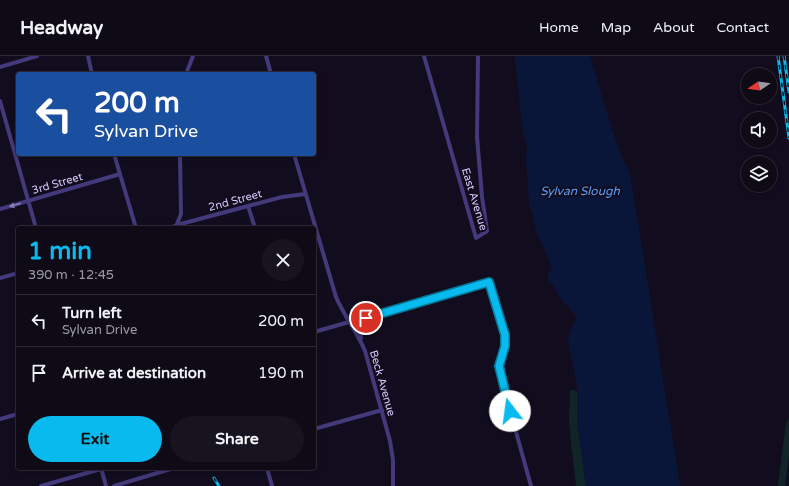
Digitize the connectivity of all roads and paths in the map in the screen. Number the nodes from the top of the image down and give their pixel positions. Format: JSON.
{"nodes":[{"id":1,"x":37,"y":56,"type":"edge"},
{"id":2,"x":88,"y":56,"type":"edge"},
{"id":3,"x":193,"y":56,"type":"edge"},
{"id":4,"x":266,"y":56,"type":"edge"},
{"id":5,"x":424,"y":56,"type":"edge"},
{"id":6,"x":478,"y":56,"type":"edge"},
{"id":7,"x":0,"y":67,"type":"edge"},
{"id":8,"x":92,"y":72,"type":"edge"},
{"id":9,"x":187,"y":72,"type":"edge"},
{"id":10,"x":270,"y":72,"type":"edge"},
{"id":11,"x":0,"y":101,"type":"edge"},
{"id":12,"x":115,"y":156,"type":"edge"},
{"id":13,"x":180,"y":156,"type":"edge"},
{"id":14,"x":295,"y":156,"type":"edge"},
{"id":15,"x":120,"y":174,"type":"junction"},
{"id":16,"x":305,"y":194,"type":"junction"},
{"id":17,"x":28,"y":201,"type":"junction"},
{"id":18,"x":248,"y":206,"type":"junction"},
{"id":19,"x":0,"y":209,"type":"edge"},
{"id":20,"x":177,"y":225,"type":"joint"},
{"id":21,"x":35,"y":226,"type":"edge"},
{"id":22,"x":135,"y":226,"type":"edge"},
{"id":23,"x":253,"y":226,"type":"edge"},
{"id":24,"x":315,"y":226,"type":"edge"},
{"id":25,"x":316,"y":231,"type":"edge"},
{"id":26,"x":16,"y":274,"type":"edge"},
{"id":27,"x":0,"y":278,"type":"edge"},
{"id":28,"x":366,"y":318,"type":"junction"},
{"id":29,"x":350,"y":322,"type":"junction"},
{"id":30,"x":316,"y":331,"type":"edge"},
{"id":31,"x":362,"y":344,"type":"junction"},
{"id":32,"x":382,"y":410,"type":"junction"},
{"id":33,"x":16,"y":415,"type":"edge"},
{"id":34,"x":0,"y":419,"type":"edge"},
{"id":35,"x":316,"y":428,"type":"edge"},
{"id":36,"x":97,"y":470,"type":"edge"},
{"id":37,"x":101,"y":470,"type":"edge"},
{"id":38,"x":167,"y":470,"type":"edge"},
{"id":39,"x":268,"y":470,"type":"edge"},
{"id":40,"x":41,"y":486,"type":"edge"},
{"id":41,"x":106,"y":486,"type":"edge"},
{"id":42,"x":114,"y":486,"type":"edge"},
{"id":43,"x":272,"y":486,"type":"edge"},
{"id":44,"x":393,"y":486,"type":"edge"},
{"id":45,"x":531,"y":486,"type":"edge"}],
"edges":[{"from":1,"to":7,"type":"street"},
{"from":2,"to":8,"type":"street"},
{"from":3,"to":9,"type":"street"},
{"from":4,"to":10,"type":"street"},
{"from":5,"to":6,"type":"street","name":"East Avenue"},
{"from":11,"to":17,"type":"street"},
{"from":12,"to":15,"type":"street"},
{"from":13,"to":20,"type":"street"},
{"from":14,"to":16,"type":"street","name":"Beck Avenue"},
{"from":15,"to":17,"type":"street","name":"3rd Street"},
{"from":15,"to":22,"type":"street"},
{"from":16,"to":18,"type":"street","name":"2nd Street"},
{"from":16,"to":24,"type":"street","name":"Beck Avenue"},
{"from":17,"to":19,"type":"street","name":"3rd Street","one_way":true},
{"from":17,"to":21,"type":"street"},
{"from":18,"to":20,"type":"street","name":"2nd Street"},
{"from":18,"to":23,"type":"street"},
{"from":25,"to":29,"type":"street","name":"Beck Avenue"},
{"from":26,"to":27,"type":"street"},
{"from":28,"to":29,"type":"street"},
{"from":28,"to":31,"type":"street"},
{"from":28,"to":45,"type":"street"},
{"from":29,"to":30,"type":"street"},
{"from":29,"to":31,"type":"street","name":"Beck Avenue"},
{"from":31,"to":32,"type":"street","name":"Beck Avenue"},
{"from":32,"to":35,"type":"street"},
{"from":32,"to":44,"type":"street","name":"Beck Avenue"},
{"from":33,"to":34,"type":"street"},
{"from":36,"to":40,"type":"street"},
{"from":37,"to":41,"type":"street"},
{"from":38,"to":42,"type":"street"},
{"from":39,"to":43,"type":"street"}]}
